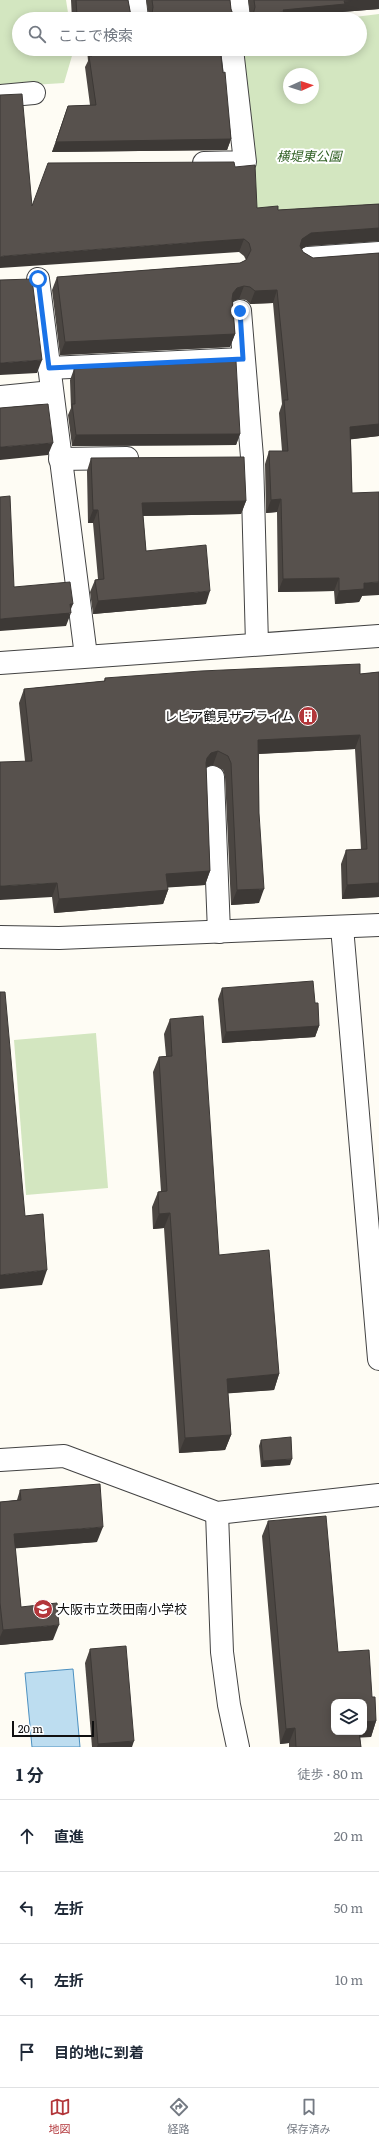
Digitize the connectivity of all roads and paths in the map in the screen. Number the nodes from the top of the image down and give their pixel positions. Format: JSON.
{"nodes":[{"id":1,"x":136,"y":0,"type":"edge"},
{"id":2,"x":237,"y":0,"type":"edge"},
{"id":3,"x":137,"y":12,"type":"edge"},
{"id":4,"x":238,"y":12,"type":"edge"},
{"id":5,"x":233,"y":56,"type":"edge"},
{"id":6,"x":34,"y":93,"type":"dead end"},
{"id":7,"x":0,"y":96,"type":"edge"},
{"id":8,"x":182,"y":163,"type":"edge"},
{"id":9,"x":379,"y":253,"type":"edge"},
{"id":10,"x":308,"y":258,"type":"edge"},
{"id":11,"x":62,"y":277,"type":"edge"},
{"id":12,"x":38,"y":279,"type":"junction"},
{"id":13,"x":15,"y":280,"type":"edge"},
{"id":14,"x":240,"y":311,"type":"dead end"},
{"id":15,"x":243,"y":359,"type":"junction"},
{"id":16,"x":49,"y":368,"type":"junction"},
{"id":17,"x":52,"y":392,"type":"junction"},
{"id":18,"x":0,"y":396,"type":"edge"},
{"id":19,"x":228,"y":457,"type":"edge"},
{"id":20,"x":252,"y":457,"type":"junction"},
{"id":21,"x":148,"y":458,"type":"edge"},
{"id":22,"x":60,"y":459,"type":"junction"},
{"id":23,"x":379,"y":636,"type":"edge"},
{"id":24,"x":258,"y":644,"type":"junction"},
{"id":25,"x":86,"y":656,"type":"junction"},
{"id":26,"x":0,"y":662,"type":"edge"},
{"id":27,"x":213,"y":777,"type":"dead end"},
{"id":28,"x":379,"y":925,"type":"edge"},
{"id":29,"x":342,"y":927,"type":"junction"},
{"id":30,"x":219,"y":932,"type":"junction"},
{"id":31,"x":0,"y":937,"type":"edge"},
{"id":32,"x":379,"y":1359,"type":"edge"},
{"id":33,"x":0,"y":1460,"type":"edge"},
{"id":34,"x":379,"y":1495,"type":"edge"},
{"id":35,"x":217,"y":1513,"type":"junction"},
{"id":36,"x":238,"y":1747,"type":"edge"}],
"edges":[{"from":1,"to":3,"type":"street"},
{"from":2,"to":4,"type":"street"},
{"from":5,"to":8,"type":"street"},
{"from":6,"to":7,"type":"street"},
{"from":9,"to":10,"type":"street"},
{"from":11,"to":12,"type":"street"},
{"from":12,"to":13,"type":"street"},
{"from":12,"to":16,"type":"street"},
{"from":14,"to":15,"type":"street"},
{"from":15,"to":16,"type":"street"},
{"from":15,"to":20,"type":"street"},
{"from":16,"to":17,"type":"street"},
{"from":17,"to":18,"type":"street"},
{"from":17,"to":22,"type":"street"},
{"from":19,"to":20,"type":"street"},
{"from":20,"to":24,"type":"street"},
{"from":21,"to":22,"type":"street"},
{"from":22,"to":25,"type":"street"},
{"from":23,"to":24,"type":"street"},
{"from":24,"to":25,"type":"street"},
{"from":25,"to":26,"type":"street"},
{"from":27,"to":30,"type":"street"},
{"from":28,"to":29,"type":"street"},
{"from":29,"to":30,"type":"street"},
{"from":29,"to":32,"type":"street"},
{"from":30,"to":31,"type":"street"},
{"from":33,"to":35,"type":"street"},
{"from":34,"to":35,"type":"street"},
{"from":35,"to":36,"type":"street"}]}
